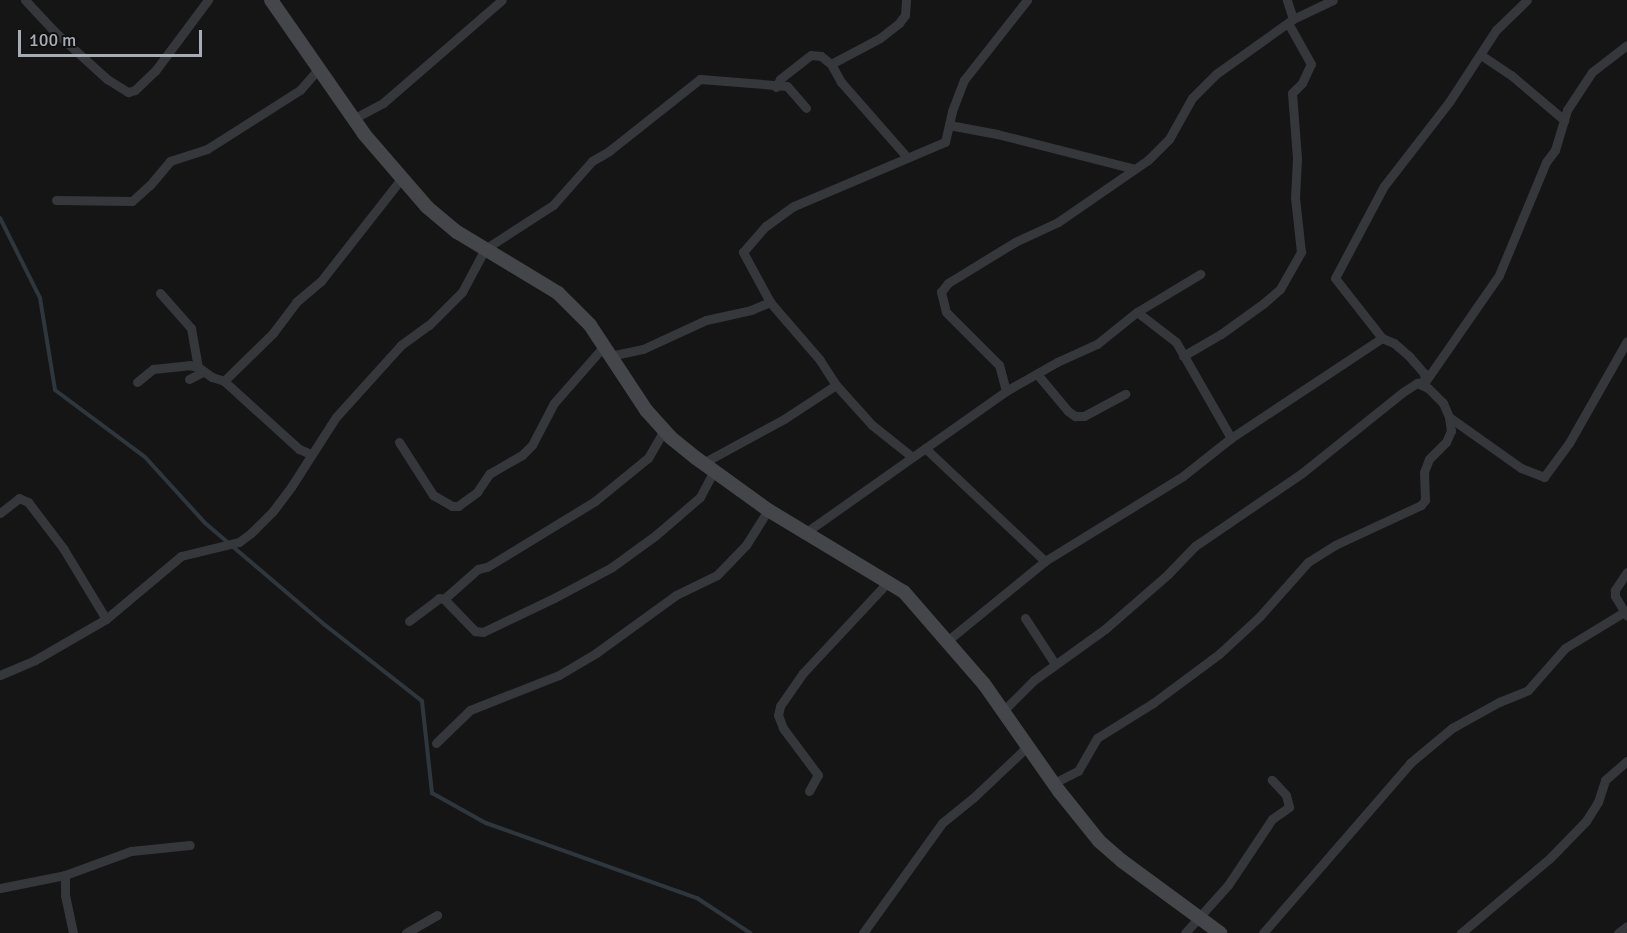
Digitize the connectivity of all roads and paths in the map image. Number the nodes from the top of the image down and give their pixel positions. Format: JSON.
{"nodes":[{"id":1,"x":25,"y":0,"type":"edge"},
{"id":2,"x":208,"y":0,"type":"edge"},
{"id":3,"x":271,"y":0,"type":"edge"},
{"id":4,"x":502,"y":0,"type":"edge"},
{"id":5,"x":906,"y":0,"type":"edge"},
{"id":6,"x":1027,"y":0,"type":"edge"},
{"id":7,"x":1287,"y":0,"type":"edge"},
{"id":8,"x":1333,"y":0,"type":"edge"},
{"id":9,"x":1527,"y":0,"type":"edge"},
{"id":10,"x":1291,"y":21,"type":"junction"},
{"id":11,"x":1627,"y":45,"type":"edge"},
{"id":12,"x":1481,"y":55,"type":"junction"},
{"id":13,"x":831,"y":64,"type":"junction"},
{"id":14,"x":318,"y":69,"type":"junction"},
{"id":15,"x":776,"y":87,"type":"junction"},
{"id":16,"x":806,"y":108,"type":"dead end"},
{"id":17,"x":353,"y":119,"type":"junction"},
{"id":18,"x":1564,"y":120,"type":"junction"},
{"id":19,"x":949,"y":125,"type":"junction"},
{"id":20,"x":907,"y":157,"type":"junction"},
{"id":21,"x":1135,"y":169,"type":"junction"},
{"id":22,"x":400,"y":178,"type":"junction"},
{"id":23,"x":56,"y":200,"type":"dead end"},
{"id":24,"x":485,"y":249,"type":"junction"},
{"id":25,"x":1200,"y":274,"type":"dead end"},
{"id":26,"x":160,"y":293,"type":"dead end"},
{"id":27,"x":770,"y":302,"type":"junction"},
{"id":28,"x":1137,"y":312,"type":"junction"},
{"id":29,"x":1382,"y":338,"type":"junction"},
{"id":30,"x":1627,"y":341,"type":"edge"},
{"id":31,"x":607,"y":351,"type":"junction"},
{"id":32,"x":1183,"y":356,"type":"junction"},
{"id":33,"x":200,"y":370,"type":"junction"},
{"id":34,"x":1036,"y":374,"type":"junction"},
{"id":35,"x":189,"y":379,"type":"dead end"},
{"id":36,"x":224,"y":381,"type":"junction"},
{"id":37,"x":136,"y":382,"type":"dead end"},
{"id":38,"x":1421,"y":382,"type":"junction"},
{"id":39,"x":836,"y":385,"type":"junction"},
{"id":40,"x":1005,"y":391,"type":"junction"},
{"id":41,"x":1125,"y":394,"type":"dead end"},
{"id":42,"x":1449,"y":417,"type":"junction"},
{"id":43,"x":664,"y":430,"type":"junction"},
{"id":44,"x":1231,"y":438,"type":"junction"},
{"id":45,"x":399,"y":442,"type":"dead end"},
{"id":46,"x":925,"y":448,"type":"junction"},
{"id":47,"x":311,"y":454,"type":"junction"},
{"id":48,"x":911,"y":456,"type":"junction"},
{"id":49,"x":708,"y":467,"type":"junction"},
{"id":50,"x":768,"y":510,"type":"junction"},
{"id":51,"x":0,"y":513,"type":"edge"},
{"id":52,"x":805,"y":533,"type":"junction"},
{"id":53,"x":1045,"y":561,"type":"junction"},
{"id":54,"x":1627,"y":572,"type":"edge"},
{"id":55,"x":888,"y":582,"type":"junction"},
{"id":56,"x":444,"y":598,"type":"junction"},
{"id":57,"x":1626,"y":614,"type":"edge"},
{"id":58,"x":1025,"y":618,"type":"dead end"},
{"id":59,"x":106,"y":619,"type":"junction"},
{"id":60,"x":409,"y":621,"type":"dead end"},
{"id":61,"x":946,"y":641,"type":"junction"},
{"id":62,"x":1055,"y":664,"type":"junction"},
{"id":63,"x":0,"y":675,"type":"edge"},
{"id":64,"x":1003,"y":711,"type":"junction"},
{"id":65,"x":436,"y":743,"type":"dead end"},
{"id":66,"x":1028,"y":746,"type":"junction"},
{"id":67,"x":1627,"y":761,"type":"edge"},
{"id":68,"x":1272,"y":780,"type":"dead end"},
{"id":69,"x":1054,"y":783,"type":"junction"},
{"id":70,"x":809,"y":791,"type":"dead end"},
{"id":71,"x":190,"y":845,"type":"dead end"},
{"id":72,"x":65,"y":875,"type":"junction"},
{"id":73,"x":0,"y":888,"type":"edge"},
{"id":74,"x":437,"y":915,"type":"dead end"},
{"id":75,"x":1200,"y":917,"type":"junction"},
{"id":76,"x":1627,"y":926,"type":"edge"},
{"id":77,"x":72,"y":933,"type":"edge"},
{"id":78,"x":406,"y":933,"type":"edge"},
{"id":79,"x":863,"y":933,"type":"edge"},
{"id":80,"x":1185,"y":933,"type":"edge"},
{"id":81,"x":1220,"y":933,"type":"edge"},
{"id":82,"x":1263,"y":933,"type":"edge"},
{"id":83,"x":1461,"y":933,"type":"edge"},
{"id":84,"x":1618,"y":933,"type":"edge"}],
"edges":[{"from":1,"to":2,"type":"street"},
{"from":3,"to":14,"type":"street"},
{"from":4,"to":17,"type":"street"},
{"from":5,"to":13,"type":"street"},
{"from":6,"to":19,"type":"street"},
{"from":7,"to":10,"type":"street"},
{"from":8,"to":10,"type":"street"},
{"from":9,"to":12,"type":"street"},
{"from":10,"to":21,"type":"street"},
{"from":10,"to":32,"type":"street"},
{"from":11,"to":18,"type":"street"},
{"from":12,"to":18,"type":"street"},
{"from":12,"to":29,"type":"street"},
{"from":13,"to":15,"type":"street"},
{"from":13,"to":20,"type":"street"},
{"from":14,"to":17,"type":"street"},
{"from":14,"to":23,"type":"street"},
{"from":15,"to":16,"type":"street"},
{"from":15,"to":24,"type":"street"},
{"from":17,"to":22,"type":"street"},
{"from":18,"to":38,"type":"street"},
{"from":19,"to":20,"type":"street"},
{"from":19,"to":21,"type":"street"},
{"from":20,"to":27,"type":"street"},
{"from":21,"to":40,"type":"street"},
{"from":22,"to":24,"type":"street"},
{"from":22,"to":36,"type":"street"},
{"from":24,"to":31,"type":"street"},
{"from":24,"to":47,"type":"street"},
{"from":25,"to":28,"type":"street"},
{"from":26,"to":33,"type":"street"},
{"from":27,"to":31,"type":"street"},
{"from":27,"to":39,"type":"street"},
{"from":28,"to":32,"type":"street"},
{"from":28,"to":34,"type":"street"},
{"from":29,"to":38,"type":"street"},
{"from":29,"to":44,"type":"street"},
{"from":30,"to":42,"type":"street"},
{"from":31,"to":43,"type":"street"},
{"from":31,"to":45,"type":"street"},
{"from":32,"to":44,"type":"street"},
{"from":33,"to":35,"type":"street"},
{"from":33,"to":36,"type":"street"},
{"from":33,"to":37,"type":"street"},
{"from":34,"to":40,"type":"street"},
{"from":34,"to":41,"type":"street"},
{"from":36,"to":47,"type":"street"},
{"from":38,"to":42,"type":"street"},
{"from":38,"to":62,"type":"street"},
{"from":39,"to":48,"type":"street"},
{"from":39,"to":49,"type":"street"},
{"from":40,"to":46,"type":"street"},
{"from":42,"to":69,"type":"street"},
{"from":43,"to":49,"type":"street"},
{"from":43,"to":56,"type":"street"},
{"from":44,"to":53,"type":"street"},
{"from":46,"to":48,"type":"street"},
{"from":46,"to":53,"type":"street"},
{"from":47,"to":59,"type":"street"},
{"from":48,"to":52,"type":"street"},
{"from":49,"to":50,"type":"street"},
{"from":49,"to":56,"type":"street"},
{"from":50,"to":52,"type":"street"},
{"from":50,"to":65,"type":"street"},
{"from":51,"to":59,"type":"street"},
{"from":52,"to":55,"type":"street"},
{"from":53,"to":61,"type":"street"},
{"from":54,"to":57,"type":"street"},
{"from":55,"to":61,"type":"street"},
{"from":55,"to":70,"type":"street"},
{"from":56,"to":60,"type":"street"},
{"from":57,"to":82,"type":"street"},
{"from":58,"to":62,"type":"street"},
{"from":59,"to":63,"type":"street"},
{"from":61,"to":64,"type":"street"},
{"from":62,"to":64,"type":"street"},
{"from":64,"to":66,"type":"street"},
{"from":66,"to":69,"type":"street"},
{"from":66,"to":79,"type":"street"},
{"from":67,"to":83,"type":"street"},
{"from":68,"to":75,"type":"street"},
{"from":69,"to":75,"type":"street"},
{"from":71,"to":72,"type":"street"},
{"from":72,"to":73,"type":"street"},
{"from":72,"to":77,"type":"street"},
{"from":74,"to":78,"type":"street"},
{"from":75,"to":80,"type":"street"},
{"from":75,"to":81,"type":"street"},
{"from":76,"to":84,"type":"street"}]}
